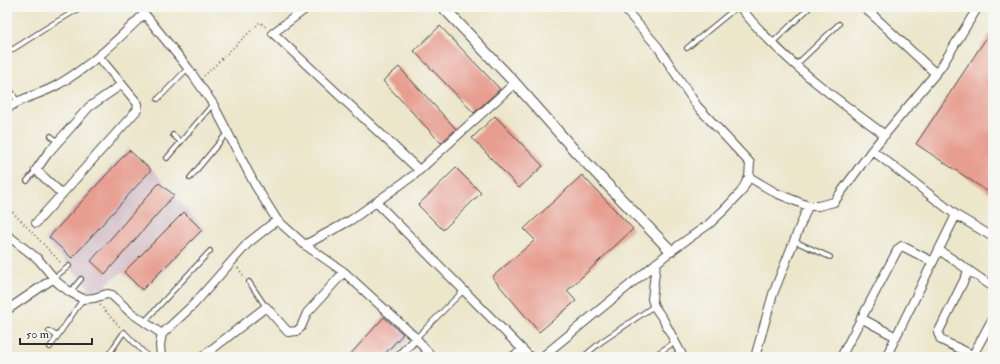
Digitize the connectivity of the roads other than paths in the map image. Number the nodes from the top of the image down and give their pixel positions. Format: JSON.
{"nodes":[{"id":1,"x":82,"y":7,"type":"edge"},
{"id":2,"x":308,"y":7,"type":"edge"},
{"id":3,"x":443,"y":7,"type":"edge"},
{"id":4,"x":624,"y":7,"type":"edge"},
{"id":5,"x":739,"y":7,"type":"edge"},
{"id":6,"x":810,"y":7,"type":"edge"},
{"id":7,"x":864,"y":7,"type":"edge"},
{"id":8,"x":978,"y":7,"type":"edge"},
{"id":9,"x":141,"y":11,"type":"edge"},
{"id":10,"x":839,"y":24,"type":"dead end"},
{"id":11,"x":772,"y":43,"type":"junction"},
{"id":12,"x":687,"y":48,"type":"dead end"},
{"id":13,"x":7,"y":53,"type":"edge"},
{"id":14,"x":99,"y":57,"type":"junction"},
{"id":15,"x":796,"y":65,"type":"junction"},
{"id":16,"x":188,"y":68,"type":"junction"},
{"id":17,"x":936,"y":73,"type":"junction"},
{"id":18,"x":515,"y":83,"type":"junction"},
{"id":19,"x":7,"y":84,"type":"edge"},
{"id":20,"x":121,"y":85,"type":"junction"},
{"id":21,"x":158,"y":98,"type":"dead end"},
{"id":22,"x":17,"y":101,"type":"junction"},
{"id":23,"x":213,"y":104,"type":"junction"},
{"id":24,"x":7,"y":109,"type":"edge"},
{"id":25,"x":228,"y":132,"type":"junction"},
{"id":26,"x":173,"y":135,"type":"dead end"},
{"id":27,"x":885,"y":135,"type":"junction"},
{"id":28,"x":51,"y":136,"type":"dead end"},
{"id":29,"x":58,"y":142,"type":"junction"},
{"id":30,"x":181,"y":142,"type":"junction"},
{"id":31,"x":872,"y":150,"type":"junction"},
{"id":32,"x":167,"y":158,"type":"dead end"},
{"id":33,"x":36,"y":170,"type":"junction"},
{"id":34,"x":419,"y":170,"type":"junction"},
{"id":35,"x":748,"y":177,"type":"junction"},
{"id":36,"x":190,"y":178,"type":"dead end"},
{"id":37,"x":27,"y":181,"type":"dead end"},
{"id":38,"x":62,"y":194,"type":"junction"},
{"id":39,"x":376,"y":202,"type":"junction"},
{"id":40,"x":808,"y":206,"type":"junction"},
{"id":41,"x":956,"y":215,"type":"junction"},
{"id":42,"x":277,"y":220,"type":"junction"},
{"id":43,"x":36,"y":223,"type":"dead end"},
{"id":44,"x":7,"y":235,"type":"edge"},
{"id":45,"x":993,"y":237,"type":"edge"},
{"id":46,"x":794,"y":240,"type":"junction"},
{"id":47,"x":305,"y":245,"type":"junction"},
{"id":48,"x":939,"y":250,"type":"junction"},
{"id":49,"x":210,"y":251,"type":"dead end"},
{"id":50,"x":671,"y":251,"type":"junction"},
{"id":51,"x":830,"y":257,"type":"dead end"},
{"id":52,"x":933,"y":262,"type":"junction"},
{"id":53,"x":656,"y":263,"type":"junction"},
{"id":54,"x":69,"y":266,"type":"dead end"},
{"id":55,"x":969,"y":270,"type":"junction"},
{"id":56,"x":344,"y":272,"type":"junction"},
{"id":57,"x":54,"y":278,"type":"junction"},
{"id":58,"x":81,"y":279,"type":"dead end"},
{"id":59,"x":249,"y":282,"type":"road end"},
{"id":60,"x":993,"y":287,"type":"edge"},
{"id":61,"x":464,"y":290,"type":"junction"},
{"id":62,"x":70,"y":292,"type":"junction"},
{"id":63,"x":83,"y":299,"type":"junction"},
{"id":64,"x":654,"y":306,"type":"junction"},
{"id":65,"x":266,"y":307,"type":"junction"},
{"id":66,"x":7,"y":310,"type":"edge"},
{"id":67,"x":861,"y":318,"type":"junction"},
{"id":68,"x":993,"y":318,"type":"edge"},
{"id":69,"x":145,"y":321,"type":"junction"},
{"id":70,"x":49,"y":331,"type":"dead end"},
{"id":71,"x":162,"y":334,"type":"junction"},
{"id":72,"x":57,"y":336,"type":"junction"},
{"id":73,"x":896,"y":337,"type":"junction"},
{"id":74,"x":416,"y":338,"type":"junction"},
{"id":75,"x":676,"y":342,"type":"junction"},
{"id":76,"x":50,"y":347,"type":"dead end"},
{"id":77,"x":523,"y":350,"type":"junction"},
{"id":78,"x":549,"y":351,"type":"junction"},
{"id":79,"x":972,"y":356,"type":"edge"},
{"id":80,"x":108,"y":357,"type":"edge"},
{"id":81,"x":148,"y":357,"type":"edge"},
{"id":82,"x":161,"y":357,"type":"edge"},
{"id":83,"x":202,"y":357,"type":"edge"},
{"id":84,"x":398,"y":357,"type":"edge"},
{"id":85,"x":432,"y":357,"type":"edge"},
{"id":86,"x":512,"y":357,"type":"edge"},
{"id":87,"x":530,"y":357,"type":"edge"},
{"id":88,"x":542,"y":357,"type":"edge"},
{"id":89,"x":560,"y":357,"type":"edge"},
{"id":90,"x":583,"y":357,"type":"edge"},
{"id":91,"x":652,"y":357,"type":"edge"},
{"id":92,"x":683,"y":357,"type":"edge"},
{"id":93,"x":755,"y":357,"type":"edge"},
{"id":94,"x":841,"y":357,"type":"edge"},
{"id":95,"x":886,"y":357,"type":"edge"}],
"edges":[{"from":1,"to":13,"type":"lane"},
{"from":2,"to":34,"type":"street"},
{"from":3,"to":18,"type":"street"},
{"from":4,"to":35,"type":"street"},
{"from":5,"to":11,"type":"street"},
{"from":5,"to":12,"type":"lane"},
{"from":6,"to":11,"type":"lane"},
{"from":7,"to":17,"type":"street"},
{"from":8,"to":17,"type":"street"},
{"from":9,"to":14,"type":"street"},
{"from":9,"to":16,"type":"street"},
{"from":10,"to":15,"type":"lane"},
{"from":11,"to":15,"type":"street"},
{"from":14,"to":20,"type":"street"},
{"from":14,"to":22,"type":"street"},
{"from":15,"to":27,"type":"street"},
{"from":16,"to":21,"type":"lane"},
{"from":16,"to":23,"type":"street"},
{"from":17,"to":27,"type":"street"},
{"from":18,"to":34,"type":"street"},
{"from":18,"to":50,"type":"street"},
{"from":19,"to":22,"type":"lane"},
{"from":20,"to":29,"type":"street"},
{"from":20,"to":38,"type":"street"},
{"from":22,"to":24,"type":"street"},
{"from":23,"to":25,"type":"street"},
{"from":23,"to":30,"type":"lane"},
{"from":25,"to":36,"type":"lane"},
{"from":25,"to":42,"type":"street"},
{"from":26,"to":30,"type":"lane"},
{"from":27,"to":31,"type":"street"},
{"from":28,"to":29,"type":"lane"},
{"from":29,"to":33,"type":"street"},
{"from":30,"to":32,"type":"lane"},
{"from":31,"to":40,"type":"street"},
{"from":31,"to":41,"type":"street"},
{"from":33,"to":37,"type":"lane"},
{"from":33,"to":38,"type":"street"},
{"from":34,"to":39,"type":"street"},
{"from":35,"to":40,"type":"street"},
{"from":35,"to":50,"type":"street"},
{"from":38,"to":43,"type":"street"},
{"from":39,"to":47,"type":"street"},
{"from":39,"to":61,"type":"street"},
{"from":40,"to":46,"type":"street"},
{"from":41,"to":45,"type":"street"},
{"from":41,"to":48,"type":"street"},
{"from":42,"to":47,"type":"street"},
{"from":42,"to":71,"type":"street"},
{"from":44,"to":57,"type":"street"},
{"from":46,"to":51,"type":"lane"},
{"from":46,"to":93,"type":"street"},
{"from":47,"to":56,"type":"street"},
{"from":48,"to":52,"type":"street"},
{"from":48,"to":55,"type":"street"},
{"from":49,"to":69,"type":"lane"},
{"from":50,"to":53,"type":"street"},
{"from":52,"to":67,"type":"street"},
{"from":52,"to":73,"type":"street"},
{"from":53,"to":64,"type":"street"},
{"from":53,"to":78,"type":"street"},
{"from":54,"to":57,"type":"lane"},
{"from":55,"to":60,"type":"street"},
{"from":55,"to":79,"type":"street"},
{"from":56,"to":65,"type":"street"},
{"from":56,"to":74,"type":"street"},
{"from":57,"to":62,"type":"street"},
{"from":57,"to":66,"type":"street"},
{"from":58,"to":62,"type":"lane"},
{"from":59,"to":65,"type":"lane"},
{"from":61,"to":74,"type":"lane"},
{"from":61,"to":77,"type":"street"},
{"from":62,"to":63,"type":"street"},
{"from":63,"to":69,"type":"street"},
{"from":63,"to":72,"type":"lane"},
{"from":64,"to":75,"type":"street"},
{"from":64,"to":90,"type":"lane"},
{"from":65,"to":83,"type":"street"},
{"from":67,"to":73,"type":"street"},
{"from":67,"to":94,"type":"street"},
{"from":68,"to":79,"type":"street"},
{"from":69,"to":71,"type":"street"},
{"from":70,"to":72,"type":"lane"},
{"from":71,"to":82,"type":"street"},
{"from":72,"to":76,"type":"lane"},
{"from":73,"to":95,"type":"street"},
{"from":74,"to":84,"type":"street"},
{"from":74,"to":85,"type":"street"},
{"from":75,"to":91,"type":"lane"},
{"from":75,"to":92,"type":"street"},
{"from":77,"to":86,"type":"street"},
{"from":77,"to":87,"type":"street"},
{"from":78,"to":88,"type":"street"},
{"from":78,"to":89,"type":"lane"},
{"from":80,"to":81,"type":"lane"}]}
